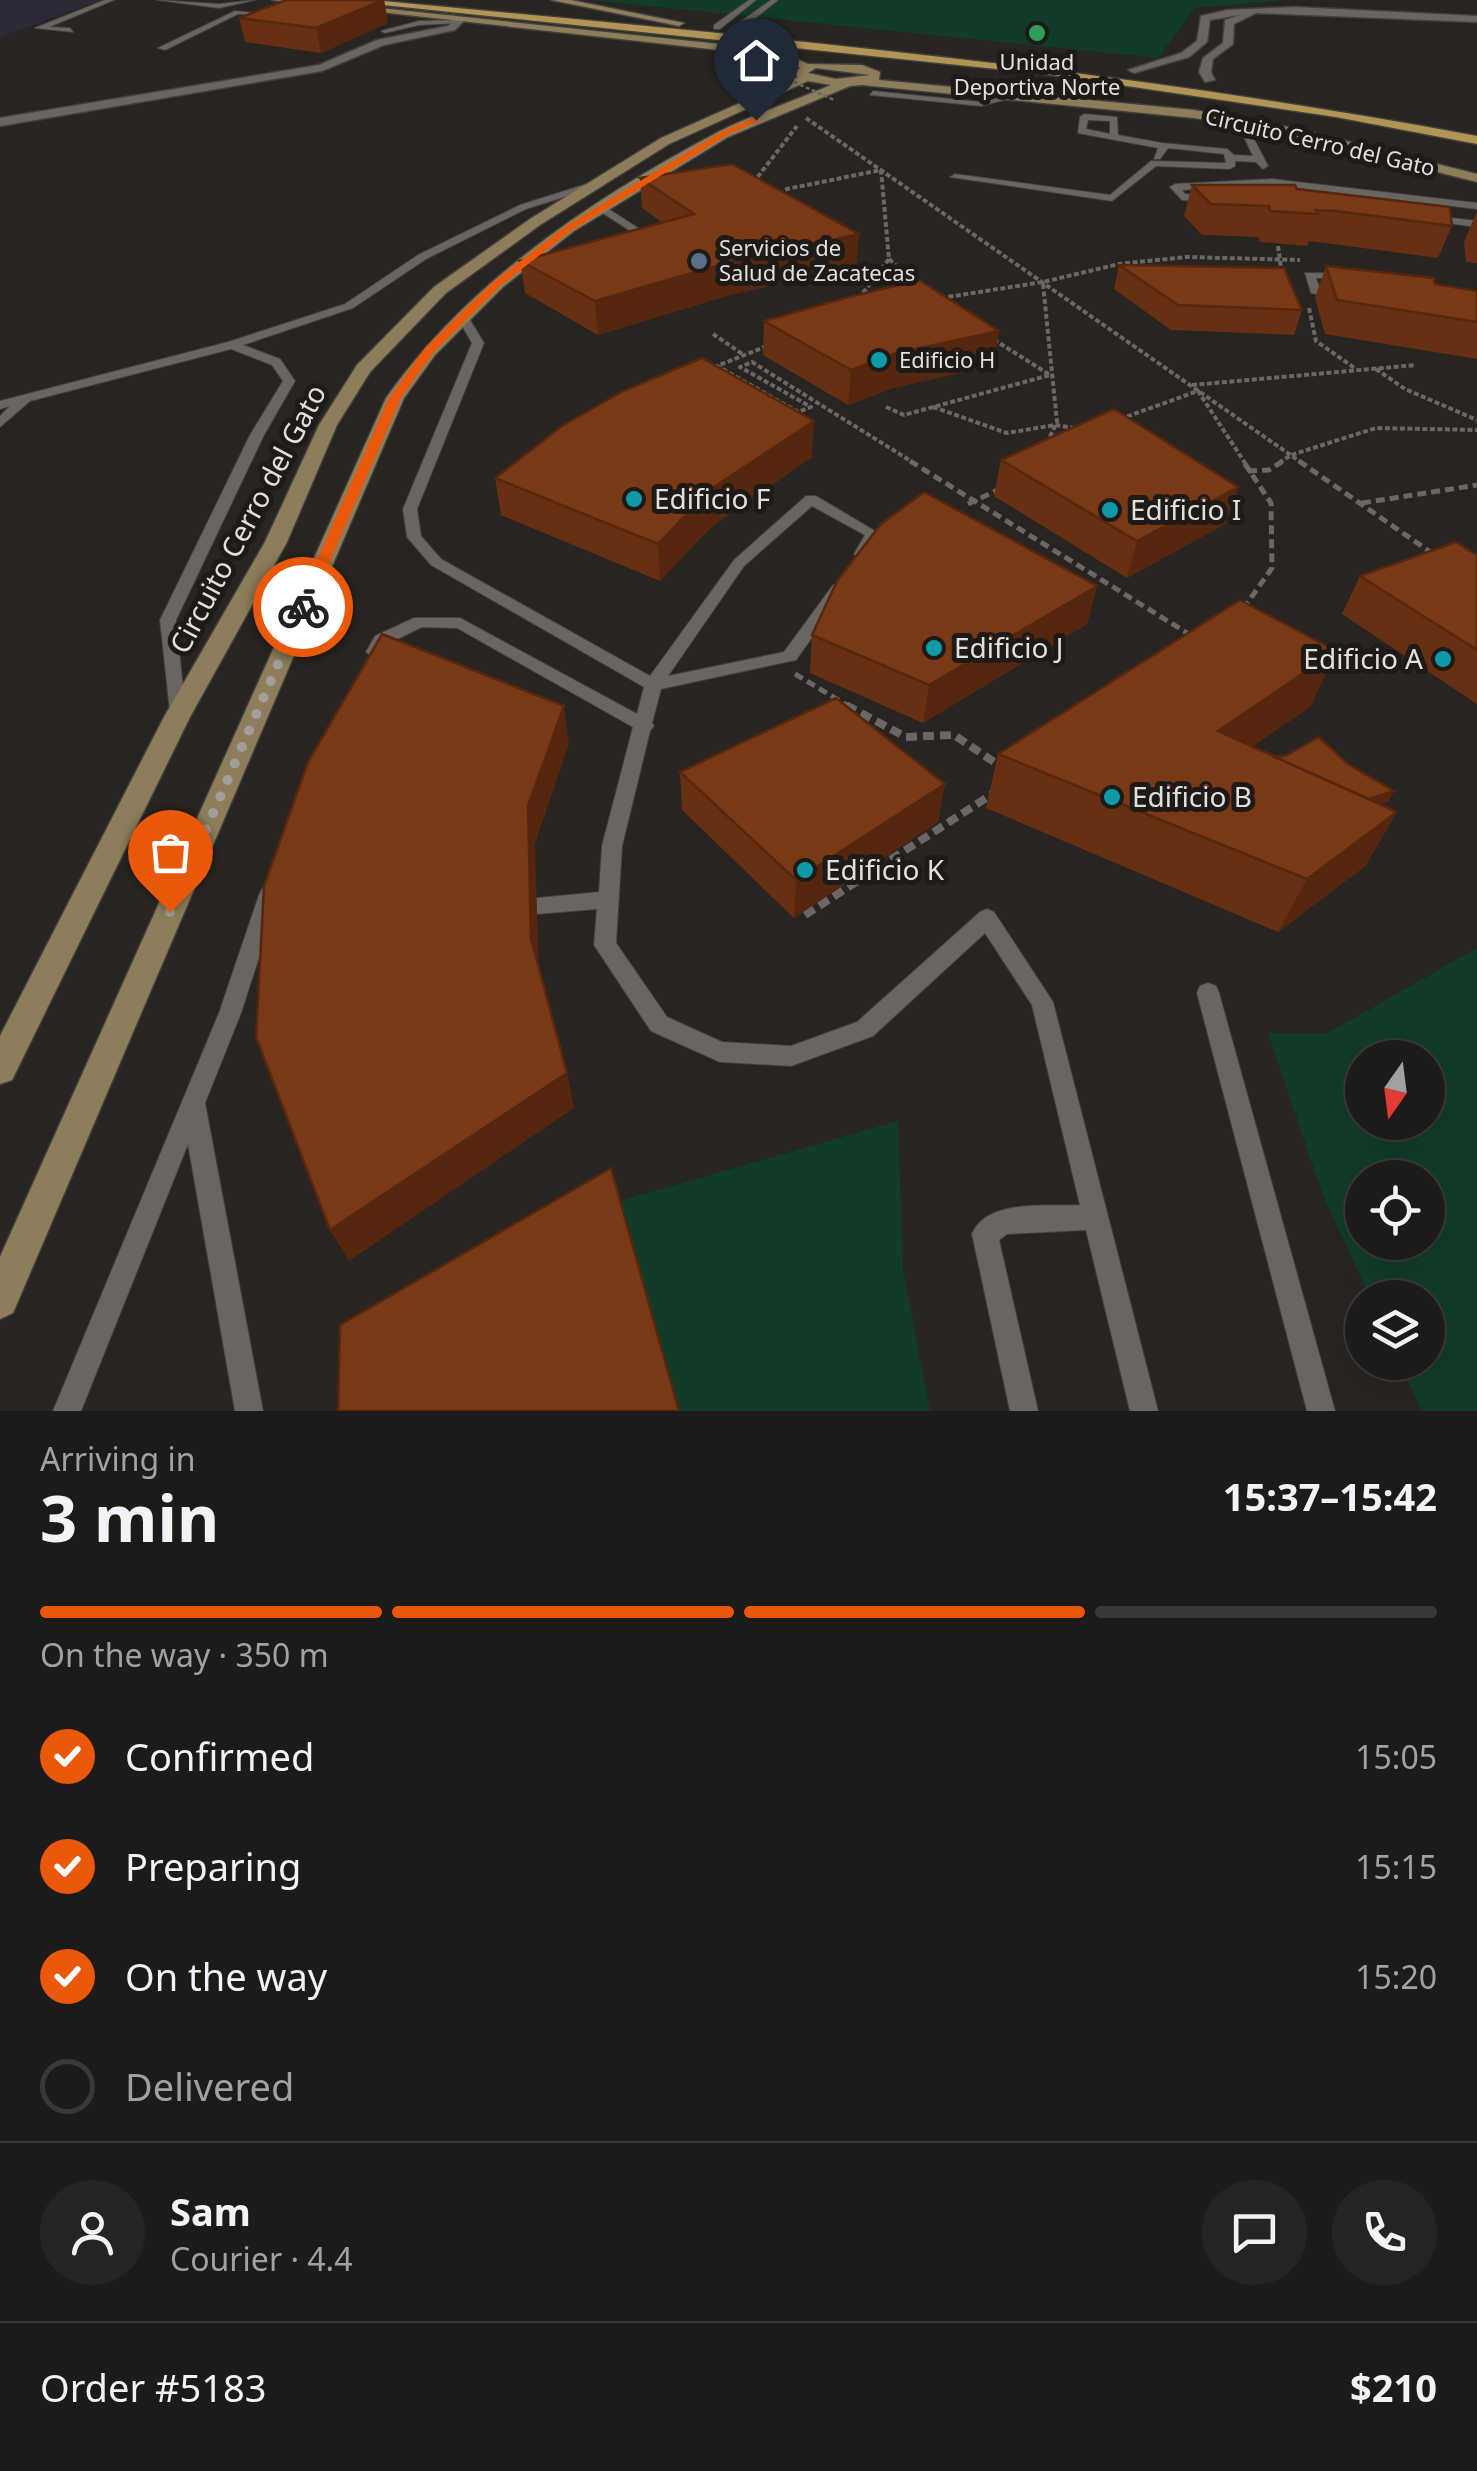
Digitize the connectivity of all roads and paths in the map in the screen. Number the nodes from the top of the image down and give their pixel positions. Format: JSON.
{"nodes":[{"id":1,"x":111,"y":0,"type":"edge"},
{"id":2,"x":160,"y":0,"type":"edge"},
{"id":3,"x":252,"y":0,"type":"edge"},
{"id":4,"x":277,"y":0,"type":"edge"},
{"id":5,"x":341,"y":0,"type":"edge"},
{"id":6,"x":447,"y":0,"type":"edge"},
{"id":7,"x":556,"y":0,"type":"edge"},
{"id":8,"x":752,"y":0,"type":"edge"},
{"id":9,"x":776,"y":0,"type":"edge"},
{"id":10,"x":366,"y":2,"type":"junction"},
{"id":11,"x":1320,"y":3,"type":"junction"},
{"id":12,"x":314,"y":4,"type":"junction"},
{"id":13,"x":300,"y":10,"type":"edge"},
{"id":14,"x":420,"y":14,"type":"junction"},
{"id":15,"x":286,"y":17,"type":"edge"},
{"id":16,"x":1326,"y":17,"type":"junction"},
{"id":17,"x":455,"y":20,"type":"junction"},
{"id":18,"x":1477,"y":22,"type":"edge"},
{"id":19,"x":680,"y":23,"type":"junction"},
{"id":20,"x":774,"y":23,"type":"dead end"},
{"id":21,"x":208,"y":26,"type":"junction"},
{"id":22,"x":717,"y":27,"type":"junction"},
{"id":23,"x":224,"y":28,"type":"dead end"},
{"id":24,"x":736,"y":28,"type":"junction"},
{"id":25,"x":70,"y":30,"type":"dead end"},
{"id":26,"x":385,"y":31,"type":"edge"},
{"id":27,"x":162,"y":48,"type":"dead end"},
{"id":28,"x":856,"y":51,"type":"junction"},
{"id":29,"x":1185,"y":54,"type":"junction"},
{"id":30,"x":1208,"y":58,"type":"junction"},
{"id":31,"x":1155,"y":66,"type":"junction"},
{"id":32,"x":1134,"y":70,"type":"junction"},
{"id":33,"x":1207,"y":76,"type":"junction"},
{"id":34,"x":840,"y":81,"type":"junction"},
{"id":35,"x":1019,"y":95,"type":"junction"},
{"id":36,"x":0,"y":122,"type":"edge"},
{"id":37,"x":1241,"y":122,"type":"junction"},
{"id":38,"x":1477,"y":127,"type":"edge"},
{"id":39,"x":1114,"y":134,"type":"dead end"},
{"id":40,"x":1362,"y":134,"type":"dead end"},
{"id":41,"x":1477,"y":140,"type":"edge"},
{"id":42,"x":1162,"y":146,"type":"junction"},
{"id":43,"x":1231,"y":158,"type":"junction"},
{"id":44,"x":1260,"y":159,"type":"junction"},
{"id":45,"x":1154,"y":163,"type":"junction"},
{"id":46,"x":880,"y":170,"type":"junction"},
{"id":47,"x":955,"y":177,"type":"dead end"},
{"id":48,"x":1477,"y":178,"type":"edge"},
{"id":49,"x":1274,"y":187,"type":"junction"},
{"id":50,"x":748,"y":189,"type":"edge"},
{"id":51,"x":598,"y":196,"type":"junction"},
{"id":52,"x":775,"y":196,"type":"edge"},
{"id":53,"x":1226,"y":199,"type":"edge"},
{"id":54,"x":1477,"y":206,"type":"edge"},
{"id":55,"x":1418,"y":217,"type":"edge"},
{"id":56,"x":1477,"y":224,"type":"edge"},
{"id":57,"x":650,"y":239,"type":"edge"},
{"id":58,"x":889,"y":260,"type":"junction"},
{"id":59,"x":1310,"y":261,"type":"dead end"},
{"id":60,"x":1362,"y":276,"type":"edge"},
{"id":61,"x":1043,"y":282,"type":"junction"},
{"id":62,"x":918,"y":286,"type":"edge"},
{"id":63,"x":1343,"y":298,"type":"edge"},
{"id":64,"x":858,"y":299,"type":"edge"},
{"id":65,"x":939,"y":306,"type":"edge"},
{"id":66,"x":463,"y":317,"type":"junction"},
{"id":67,"x":712,"y":334,"type":"dead end"},
{"id":68,"x":987,"y":336,"type":"edge"},
{"id":69,"x":779,"y":342,"type":"edge"},
{"id":70,"x":232,"y":345,"type":"junction"},
{"id":71,"x":745,"y":356,"type":"junction"},
{"id":72,"x":1416,"y":365,"type":"dead end"},
{"id":73,"x":1374,"y":368,"type":"junction"},
{"id":74,"x":1050,"y":375,"type":"junction"},
{"id":75,"x":1190,"y":385,"type":"junction"},
{"id":76,"x":1198,"y":390,"type":"junction"},
{"id":77,"x":25,"y":398,"type":"junction"},
{"id":78,"x":0,"y":405,"type":"edge"},
{"id":79,"x":886,"y":407,"type":"dead end"},
{"id":80,"x":933,"y":407,"type":"junction"},
{"id":81,"x":1477,"y":420,"type":"edge"},
{"id":82,"x":0,"y":423,"type":"edge"},
{"id":83,"x":1111,"y":424,"type":"edge"},
{"id":84,"x":1055,"y":425,"type":"junction"},
{"id":85,"x":1083,"y":429,"type":"edge"},
{"id":86,"x":1477,"y":430,"type":"edge"},
{"id":87,"x":1291,"y":455,"type":"junction"},
{"id":88,"x":1040,"y":458,"type":"edge"},
{"id":89,"x":1248,"y":471,"type":"junction"},
{"id":90,"x":1477,"y":485,"type":"edge"},
{"id":91,"x":1004,"y":488,"type":"edge"},
{"id":92,"x":977,"y":500,"type":"junction"},
{"id":93,"x":1360,"y":503,"type":"junction"},
{"id":94,"x":968,"y":504,"type":"dead end"},
{"id":95,"x":1448,"y":564,"type":"edge"},
{"id":96,"x":1237,"y":617,"type":"edge"},
{"id":97,"x":1200,"y":640,"type":"edge"},
{"id":98,"x":790,"y":656,"type":"junction"},
{"id":99,"x":362,"y":672,"type":"edge"},
{"id":100,"x":653,"y":685,"type":"junction"},
{"id":101,"x":178,"y":717,"type":"junction"},
{"id":102,"x":645,"y":726,"type":"junction"},
{"id":103,"x":1008,"y":771,"type":"edge"},
{"id":104,"x":1001,"y":788,"type":"edge"},
{"id":105,"x":279,"y":865,"type":"edge"},
{"id":106,"x":608,"y":900,"type":"junction"},
{"id":107,"x":537,"y":906,"type":"dead end"},
{"id":108,"x":805,"y":914,"type":"dead end"},
{"id":109,"x":1208,"y":993,"type":"dead end"},
{"id":110,"x":0,"y":1069,"type":"edge"},
{"id":111,"x":193,"y":1103,"type":"junction"},
{"id":112,"x":1096,"y":1217,"type":"junction"},
{"id":113,"x":0,"y":1300,"type":"edge"},
{"id":114,"x":67,"y":1411,"type":"edge"},
{"id":115,"x":249,"y":1411,"type":"edge"},
{"id":116,"x":1024,"y":1411,"type":"edge"},
{"id":117,"x":1144,"y":1411,"type":"edge"},
{"id":118,"x":1321,"y":1411,"type":"edge"}],
"edges":[{"from":1,"to":25,"type":"lane"},
{"from":2,"to":3,"type":"lane"},
{"from":4,"to":12,"type":"street"},
{"from":5,"to":10,"type":"main road"},
{"from":6,"to":19,"type":"main road"},
{"from":7,"to":19,"type":"street"},
{"from":8,"to":22,"type":"lane"},
{"from":9,"to":24,"type":"lane"},
{"from":10,"to":14,"type":"main road"},
{"from":10,"to":28,"type":"main road"},
{"from":11,"to":16,"type":"street"},
{"from":11,"to":18,"type":"street"},
{"from":11,"to":29,"type":"street"},
{"from":12,"to":13,"type":"lane"},
{"from":12,"to":14,"type":"street"},
{"from":14,"to":17,"type":"street"},
{"from":15,"to":21,"type":"lane"},
{"from":16,"to":18,"type":"street"},
{"from":16,"to":30,"type":"street"},
{"from":17,"to":26,"type":"lane"},
{"from":17,"to":34,"type":"street"},
{"from":17,"to":36,"type":"street"},
{"from":19,"to":22,"type":"main road"},
{"from":20,"to":34,"type":"path","bridge":true},
{"from":21,"to":23,"type":"lane"},
{"from":21,"to":27,"type":"lane"},
{"from":22,"to":24,"type":"main road"},
{"from":24,"to":32,"type":"main road"},
{"from":28,"to":34,"type":"street"},
{"from":28,"to":41,"type":"main road"},
{"from":29,"to":30,"type":"street"},
{"from":29,"to":31,"type":"street"},
{"from":30,"to":33,"type":"street"},
{"from":31,"to":32,"type":"street"},
{"from":31,"to":33,"type":"street"},
{"from":32,"to":33,"type":"main road"},
{"from":33,"to":38,"type":"main road"},
{"from":34,"to":35,"type":"street","name":"Circuito Cerro del Gato"},
{"from":34,"to":35,"type":"lane"},
{"from":34,"to":40,"type":"street","name":"Circuito Cerro del Gato"},
{"from":34,"to":51,"type":"street","name":"Circuito Cerro del Gato"},
{"from":35,"to":37,"type":"street","name":"Circuito Cerro del Gato"},
{"from":37,"to":44,"type":"lane"},
{"from":37,"to":48,"type":"street","name":"Circuito Cerro del Gato"},
{"from":39,"to":42,"type":"lane"},
{"from":42,"to":43,"type":"lane"},
{"from":42,"to":45,"type":"lane"},
{"from":43,"to":44,"type":"lane"},
{"from":43,"to":45,"type":"lane"},
{"from":44,"to":49,"type":"lane"},
{"from":45,"to":47,"type":"lane"},
{"from":46,"to":50,"type":"path"},
{"from":46,"to":52,"type":"path"},
{"from":46,"to":58,"type":"path"},
{"from":46,"to":61,"type":"path"},
{"from":49,"to":53,"type":"lane"},
{"from":49,"to":54,"type":"lane"},
{"from":51,"to":57,"type":"lane"},
{"from":51,"to":66,"type":"street","name":"Circuito Cerro del Gato"},
{"from":51,"to":70,"type":"lane"},
{"from":51,"to":101,"type":"street","name":"Circuito Cerro del Gato"},
{"from":55,"to":56,"type":"lane"},
{"from":58,"to":62,"type":"path"},
{"from":58,"to":64,"type":"path"},
{"from":59,"to":61,"type":"path"},
{"from":60,"to":63,"type":"lane"},
{"from":61,"to":65,"type":"path"},
{"from":61,"to":74,"type":"path"},
{"from":61,"to":75,"type":"path"},
{"from":66,"to":100,"type":"lane"},
{"from":66,"to":113,"type":"street","name":"Circuito Cerro del Gato"},
{"from":67,"to":71,"type":"path"},
{"from":68,"to":74,"type":"path"},
{"from":69,"to":71,"type":"path"},
{"from":70,"to":77,"type":"lane"},
{"from":70,"to":101,"type":"lane"},
{"from":71,"to":92,"type":"path"},
{"from":72,"to":73,"type":"path"},
{"from":73,"to":75,"type":"path"},
{"from":73,"to":81,"type":"path"},
{"from":74,"to":80,"type":"path"},
{"from":74,"to":84,"type":"path"},
{"from":75,"to":76,"type":"path"},
{"from":76,"to":83,"type":"path"},
{"from":76,"to":87,"type":"path"},
{"from":76,"to":89,"type":"path"},
{"from":77,"to":78,"type":"lane"},
{"from":77,"to":82,"type":"lane"},
{"from":79,"to":80,"type":"path"},
{"from":80,"to":84,"type":"path"},
{"from":84,"to":85,"type":"path"},
{"from":84,"to":88,"type":"path"},
{"from":86,"to":87,"type":"path"},
{"from":87,"to":89,"type":"path"},
{"from":87,"to":93,"type":"path"},
{"from":89,"to":96,"type":"path"},
{"from":90,"to":93,"type":"path"},
{"from":91,"to":92,"type":"path"},
{"from":92,"to":94,"type":"path"},
{"from":92,"to":97,"type":"path"},
{"from":93,"to":95,"type":"path"},
{"from":98,"to":100,"type":"lane"},
{"from":98,"to":100,"type":"lane"},
{"from":98,"to":103,"type":"path"},
{"from":99,"to":102,"type":"lane"},
{"from":100,"to":102,"type":"lane"},
{"from":101,"to":110,"type":"street","name":"Circuito Cerro del Gato"},
{"from":102,"to":106,"type":"lane"},
{"from":104,"to":108,"type":"path","bridge":true},
{"from":105,"to":111,"type":"lane"},
{"from":106,"to":107,"type":"lane"},
{"from":106,"to":112,"type":"lane"},
{"from":109,"to":118,"type":"lane"},
{"from":111,"to":114,"type":"lane"},
{"from":111,"to":115,"type":"lane"},
{"from":112,"to":116,"type":"lane"},
{"from":112,"to":117,"type":"lane"}]}
